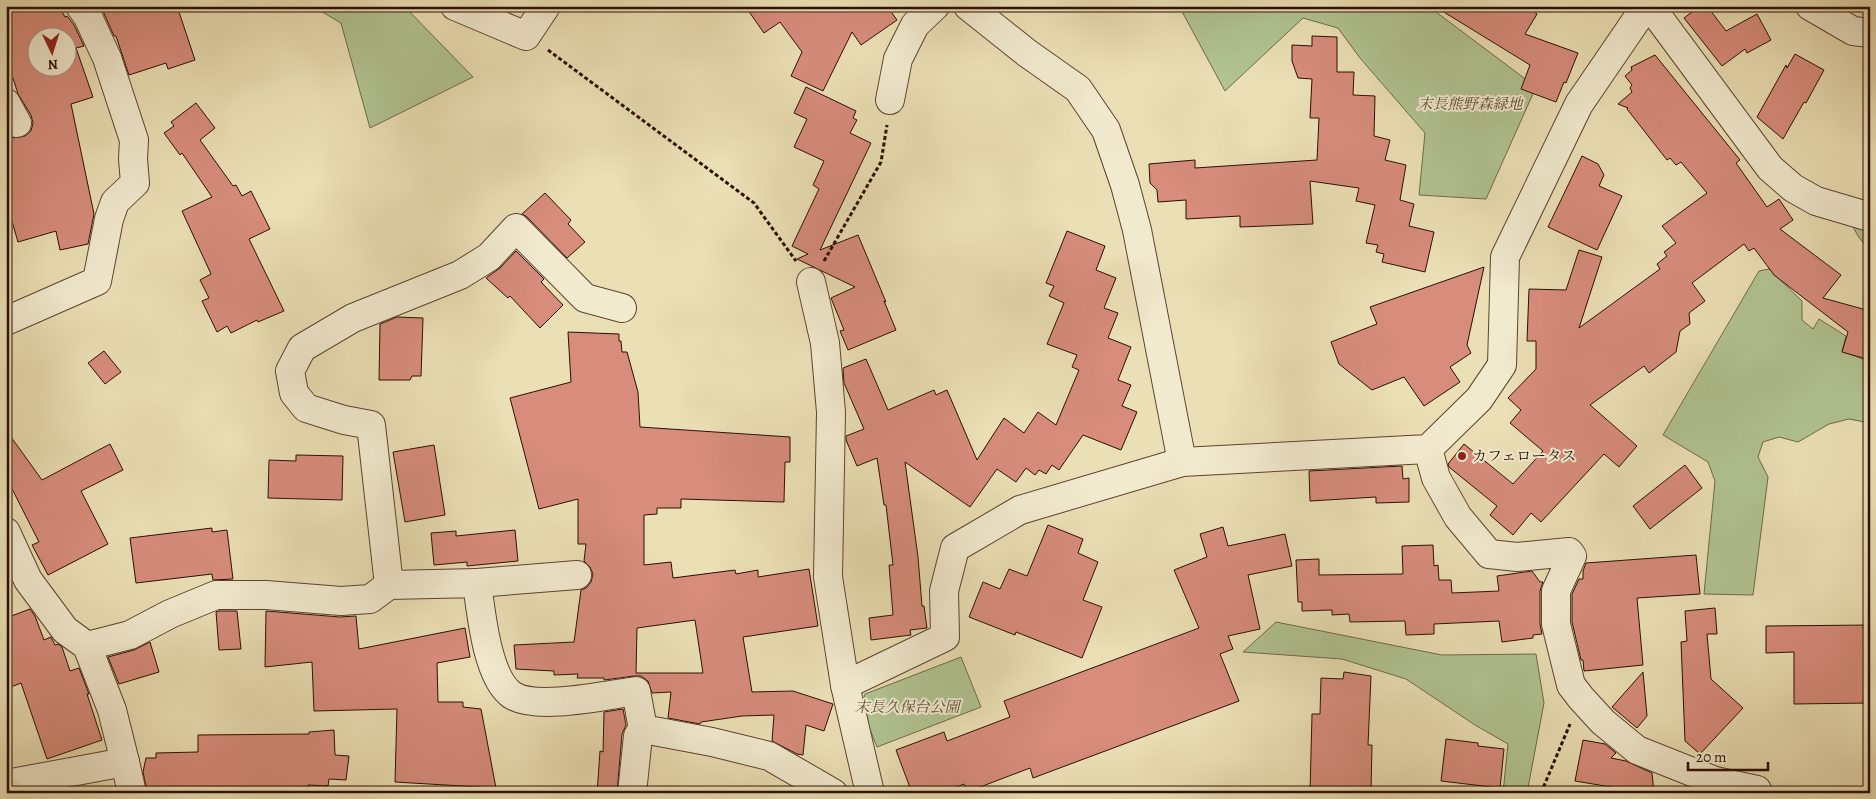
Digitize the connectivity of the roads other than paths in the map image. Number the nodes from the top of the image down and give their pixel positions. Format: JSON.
{"nodes":[{"id":1,"x":80,"y":6,"type":"edge"},
{"id":2,"x":455,"y":6,"type":"edge"},
{"id":3,"x":546,"y":6,"type":"edge"},
{"id":4,"x":935,"y":6,"type":"edge"},
{"id":5,"x":968,"y":6,"type":"edge"},
{"id":6,"x":1646,"y":6,"type":"edge"},
{"id":7,"x":1650,"y":6,"type":"edge"},
{"id":8,"x":1810,"y":6,"type":"edge"},
{"id":9,"x":1870,"y":33,"type":"edge"},
{"id":10,"x":890,"y":100,"type":"road end"},
{"id":11,"x":1870,"y":217,"type":"edge"},
{"id":12,"x":811,"y":282,"type":"road end"},
{"id":13,"x":622,"y":308,"type":"dead end"},
{"id":14,"x":6,"y":322,"type":"edge"},
{"id":15,"x":1428,"y":449,"type":"junction"},
{"id":16,"x":1182,"y":462,"type":"junction"},
{"id":17,"x":6,"y":532,"type":"edge"},
{"id":18,"x":577,"y":576,"type":"dead end"},
{"id":19,"x":477,"y":583,"type":"junction"},
{"id":20,"x":389,"y":586,"type":"junction"},
{"id":21,"x":88,"y":646,"type":"junction"},
{"id":22,"x":845,"y":685,"type":"junction"},
{"id":23,"x":643,"y":729,"type":"junction"},
{"id":24,"x":125,"y":762,"type":"junction"},
{"id":25,"x":6,"y":784,"type":"edge"},
{"id":26,"x":1714,"y":787,"type":"edge"},
{"id":27,"x":1757,"y":790,"type":"dead end"},
{"id":28,"x":132,"y":793,"type":"edge"},
{"id":29,"x":632,"y":793,"type":"edge"},
{"id":30,"x":833,"y":793,"type":"edge"},
{"id":31,"x":870,"y":793,"type":"edge"}],
"edges":[{"from":1,"to":14,"type":"street"},
{"from":2,"to":3,"type":"street"},
{"from":4,"to":10,"type":"street"},
{"from":5,"to":16,"type":"street"},
{"from":6,"to":15,"type":"street"},
{"from":7,"to":11,"type":"street"},
{"from":8,"to":9,"type":"street"},
{"from":12,"to":22,"type":"street"},
{"from":13,"to":20,"type":"street"},
{"from":15,"to":16,"type":"street"},
{"from":15,"to":26,"type":"street"},
{"from":16,"to":22,"type":"street"},
{"from":17,"to":21,"type":"street"},
{"from":18,"to":19,"type":"street"},
{"from":19,"to":20,"type":"street"},
{"from":19,"to":23,"type":"street"},
{"from":20,"to":21,"type":"street"},
{"from":21,"to":24,"type":"street"},
{"from":22,"to":31,"type":"street"},
{"from":23,"to":29,"type":"street"},
{"from":23,"to":30,"type":"street"},
{"from":24,"to":25,"type":"street"},
{"from":24,"to":28,"type":"street"},
{"from":26,"to":27,"type":"street"}]}
